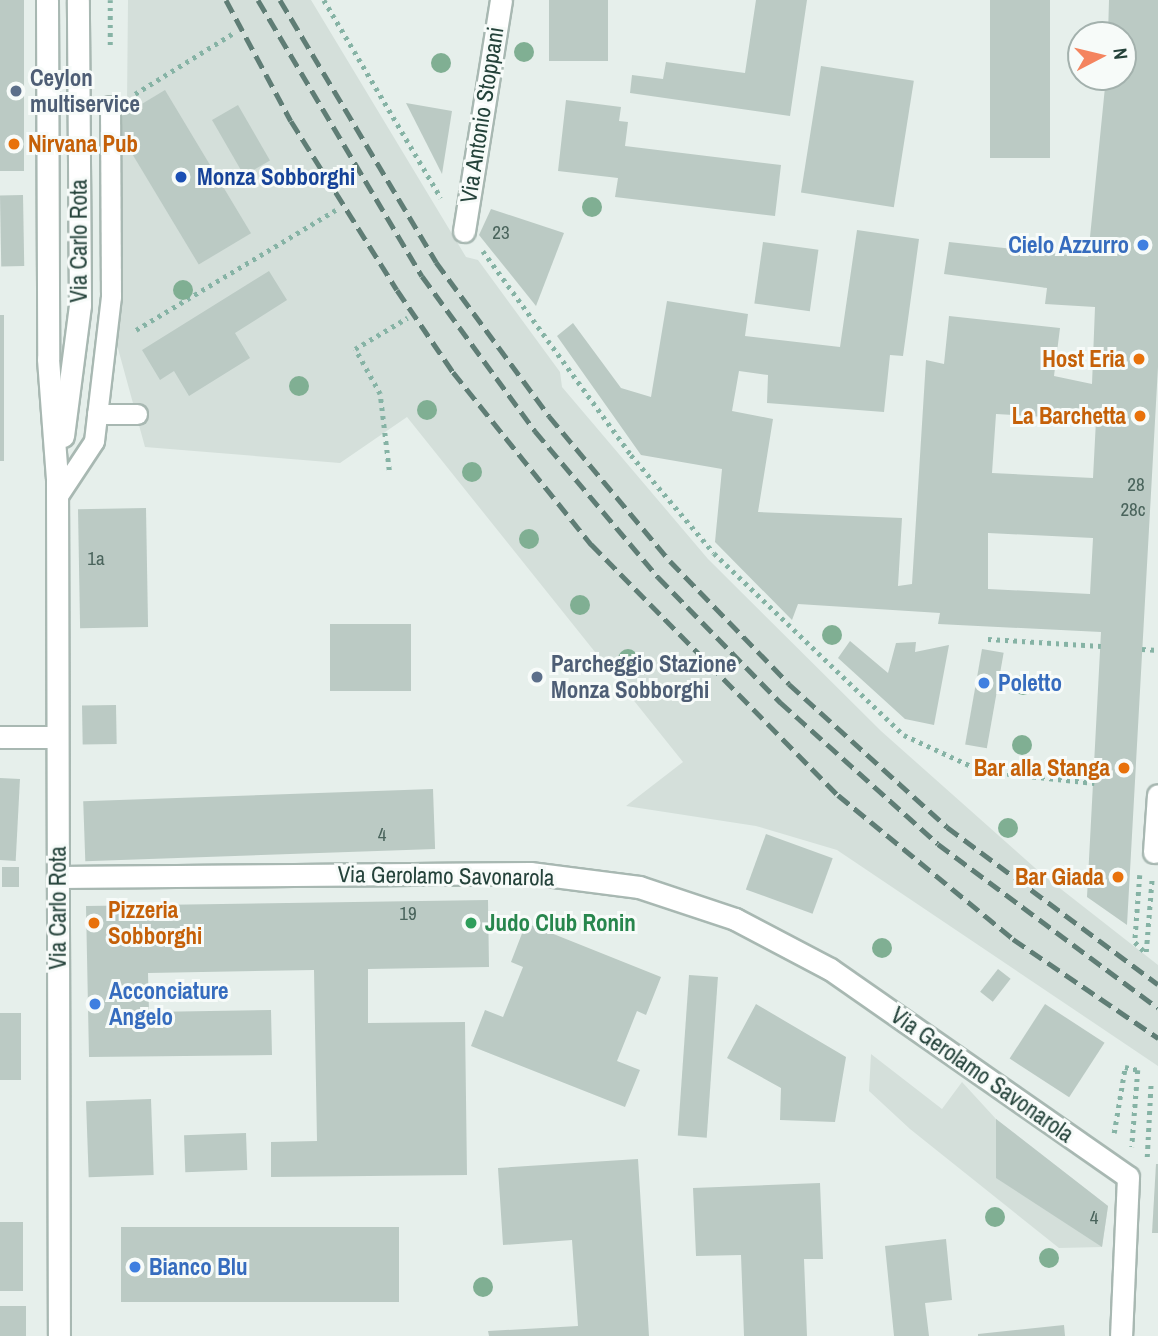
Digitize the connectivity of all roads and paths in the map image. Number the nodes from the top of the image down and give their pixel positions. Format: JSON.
{"nodes":[{"id":1,"x":47,"y":0,"type":"edge"},
{"id":2,"x":78,"y":0,"type":"edge"},
{"id":3,"x":110,"y":0,"type":"edge"},
{"id":4,"x":324,"y":0,"type":"edge"},
{"id":5,"x":501,"y":0,"type":"edge"},
{"id":6,"x":235,"y":32,"type":"dead end"},
{"id":7,"x":110,"y":53,"type":"dead end"},
{"id":8,"x":118,"y":103,"type":"joint"},
{"id":9,"x":336,"y":210,"type":"dead end"},
{"id":10,"x":464,"y":231,"type":"junction"},
{"id":11,"x":407,"y":318,"type":"dead end"},
{"id":12,"x":106,"y":335,"type":"junction"},
{"id":13,"x":97,"y":414,"type":"junction"},
{"id":14,"x":137,"y":414,"type":"dead end"},
{"id":15,"x":389,"y":470,"type":"dead end"},
{"id":16,"x":57,"y":488,"type":"junction"},
{"id":17,"x":988,"y":639,"type":"dead end"},
{"id":18,"x":1101,"y":646,"type":"dead end"},
{"id":19,"x":1142,"y":649,"type":"dead end"},
{"id":20,"x":1158,"y":650,"type":"edge"},
{"id":21,"x":0,"y":737,"type":"edge"},
{"id":22,"x":57,"y":737,"type":"junction"},
{"id":23,"x":1094,"y":783,"type":"dead end"},
{"id":24,"x":1158,"y":795,"type":"edge"},
{"id":25,"x":1154,"y":852,"type":"junction"},
{"id":26,"x":58,"y":877,"type":"junction"},
{"id":27,"x":1151,"y":1081,"type":"dead end"},
{"id":28,"x":1133,"y":1142,"type":"dead end"},
{"id":29,"x":1102,"y":1160,"type":"junction"},
{"id":30,"x":1128,"y":1177,"type":"junction"},
{"id":31,"x":59,"y":1336,"type":"edge"},
{"id":32,"x":1121,"y":1336,"type":"edge"}],
"edges":[{"from":1,"to":16,"type":"street","name":"Via Carlo Rota"},
{"from":2,"to":16,"type":"street","name":"Via Carlo Rota"},
{"from":3,"to":7,"type":"path"},
{"from":4,"to":10,"type":"path"},
{"from":5,"to":10,"type":"street","name":"Via Antonio Stoppani"},
{"from":6,"to":8,"type":"path"},
{"from":8,"to":12,"type":"lane"},
{"from":9,"to":12,"type":"path"},
{"from":10,"to":23,"type":"path"},
{"from":11,"to":15,"type":"path"},
{"from":12,"to":13,"type":"lane"},
{"from":13,"to":14,"type":"lane"},
{"from":13,"to":16,"type":"lane"},
{"from":16,"to":22,"type":"street","name":"Via Carlo Rota"},
{"from":17,"to":18,"type":"path"},
{"from":19,"to":20,"type":"path"},
{"from":21,"to":22,"type":"street"},
{"from":22,"to":26,"type":"street","name":"Via Carlo Rota"},
{"from":24,"to":25,"type":"street"},
{"from":25,"to":25,"type":"path"},
{"from":26,"to":29,"type":"street","name":"Via Gerolamo Savonarola"},
{"from":26,"to":31,"type":"street","name":"Via Carlo Rota"},
{"from":27,"to":30,"type":"path"},
{"from":28,"to":29,"type":"path"},
{"from":29,"to":30,"type":"street","name":"Via Gerolamo Savonarola"},
{"from":30,"to":32,"type":"street"}]}
